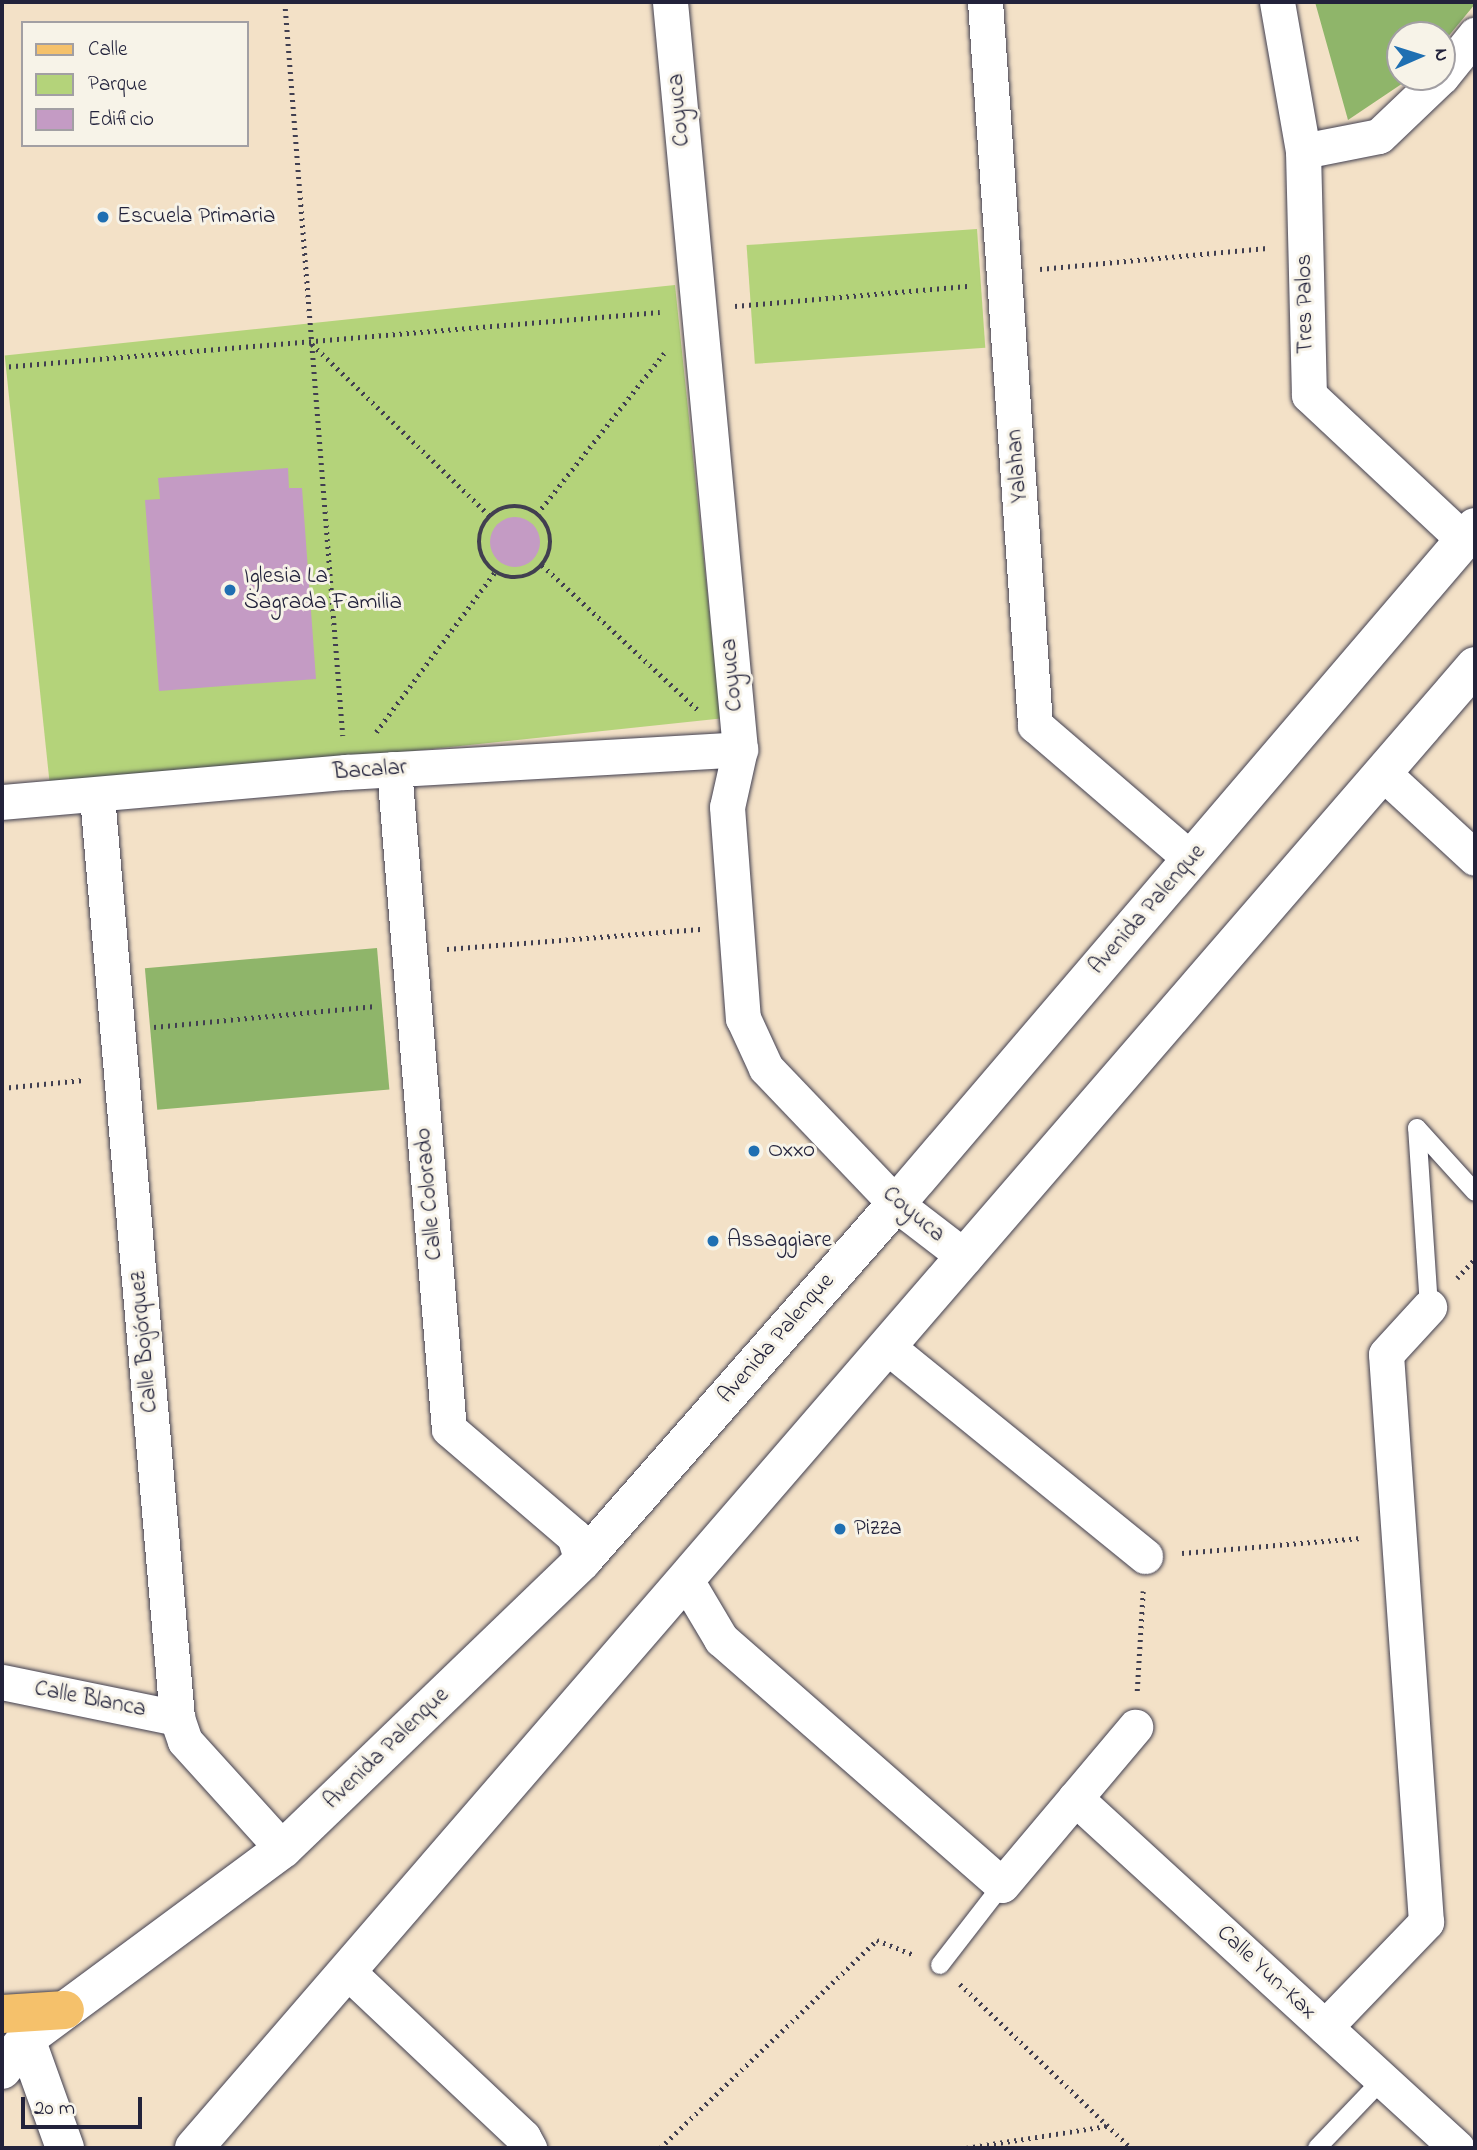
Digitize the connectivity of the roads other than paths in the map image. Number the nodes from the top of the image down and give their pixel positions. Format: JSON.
{"nodes":[{"id":1,"x":670,"y":2,"type":"edge"},
{"id":2,"x":985,"y":2,"type":"edge"},
{"id":3,"x":1276,"y":2,"type":"edge"},
{"id":4,"x":1475,"y":34,"type":"edge"},
{"id":5,"x":1456,"y":59,"type":"edge"},
{"id":6,"x":1427,"y":91,"type":"edge"},
{"id":7,"x":1303,"y":152,"type":"junction"},
{"id":8,"x":1470,"y":534,"type":"edge"},
{"id":9,"x":1475,"y":666,"type":"edge"},
{"id":10,"x":740,"y":749,"type":"junction"},
{"id":11,"x":394,"y":769,"type":"junction"},
{"id":12,"x":1383,"y":773,"type":"junction"},
{"id":13,"x":97,"y":796,"type":"junction"},
{"id":14,"x":2,"y":802,"type":"edge"},
{"id":15,"x":1475,"y":858,"type":"edge"},
{"id":16,"x":1191,"y":859,"type":"junction"},
{"id":17,"x":1475,"y":1192,"type":"edge"},
{"id":18,"x":896,"y":1204,"type":"junction"},
{"id":19,"x":965,"y":1257,"type":"junction"},
{"id":20,"x":1429,"y":1307,"type":"joint"},
{"id":21,"x":889,"y":1348,"type":"junction"},
{"id":22,"x":1145,"y":1556,"type":"road end"},
{"id":23,"x":582,"y":1561,"type":"junction"},
{"id":24,"x":686,"y":1580,"type":"junction"},
{"id":25,"x":2,"y":1682,"type":"edge"},
{"id":26,"x":177,"y":1718,"type":"junction"},
{"id":27,"x":1135,"y":1727,"type":"road end"},
{"id":28,"x":1075,"y":1798,"type":"junction"},
{"id":29,"x":283,"y":1849,"type":"junction"},
{"id":30,"x":1002,"y":1885,"type":"junction"},
{"id":31,"x":940,"y":1965,"type":"road end"},
{"id":32,"x":347,"y":1971,"type":"junction"},
{"id":33,"x":65,"y":2010,"type":"joint"},
{"id":34,"x":14,"y":2026,"type":"edge"},
{"id":35,"x":1325,"y":2028,"type":"junction"},
{"id":36,"x":2,"y":2070,"type":"edge"},
{"id":37,"x":1382,"y":2080,"type":"junction"},
{"id":38,"x":65,"y":2148,"type":"edge"},
{"id":39,"x":194,"y":2148,"type":"edge"},
{"id":40,"x":529,"y":2148,"type":"edge"},
{"id":41,"x":1317,"y":2148,"type":"edge"},
{"id":42,"x":1457,"y":2148,"type":"edge"}],
"edges":[{"from":1,"to":10,"type":"street","name":"Coyuca"},
{"from":2,"to":16,"type":"street","name":"Yalahan"},
{"from":3,"to":7,"type":"street","name":"Tres Palos"},
{"from":4,"to":5,"type":"street"},
{"from":6,"to":7,"type":"street"},
{"from":7,"to":8,"type":"street","name":"Tres Palos"},
{"from":8,"to":16,"type":"street","name":"Avenida Palenque"},
{"from":9,"to":12,"type":"street"},
{"from":10,"to":11,"type":"street","name":"Bacalar"},
{"from":10,"to":18,"type":"street","name":"Coyuca"},
{"from":11,"to":13,"type":"street","name":"Bacalar"},
{"from":11,"to":23,"type":"street","name":"Calle Colorado"},
{"from":12,"to":15,"type":"street"},
{"from":12,"to":19,"type":"street"},
{"from":13,"to":14,"type":"street","name":"Bacalar"},
{"from":13,"to":26,"type":"street","name":"Calle Bojórquez"},
{"from":16,"to":18,"type":"street","name":"Avenida Palenque"},
{"from":17,"to":20,"type":"lane"},
{"from":18,"to":19,"type":"street","name":"Coyuca"},
{"from":18,"to":23,"type":"street","name":"Avenida Palenque"},
{"from":19,"to":21,"type":"street"},
{"from":20,"to":35,"type":"street"},
{"from":21,"to":22,"type":"street"},
{"from":21,"to":24,"type":"street"},
{"from":23,"to":29,"type":"street","name":"Avenida Palenque"},
{"from":24,"to":30,"type":"street"},
{"from":24,"to":32,"type":"street"},
{"from":25,"to":26,"type":"street","name":"Calle Blanca"},
{"from":26,"to":29,"type":"street","name":"Calle Bojórquez"},
{"from":27,"to":28,"type":"street"},
{"from":28,"to":30,"type":"street"},
{"from":28,"to":35,"type":"street","name":"Calle Yun-Kax"},
{"from":29,"to":33,"type":"street","name":"Avenida Palenque"},
{"from":30,"to":31,"type":"lane"},
{"from":32,"to":39,"type":"street"},
{"from":32,"to":40,"type":"street"},
{"from":33,"to":34,"type":"main road"},
{"from":34,"to":36,"type":"street"},
{"from":34,"to":38,"type":"street"},
{"from":35,"to":37,"type":"street","name":"Calle Yun-Kax"},
{"from":37,"to":41,"type":"lane"},
{"from":37,"to":42,"type":"street","name":"Calle Yun-Kax"}]}
